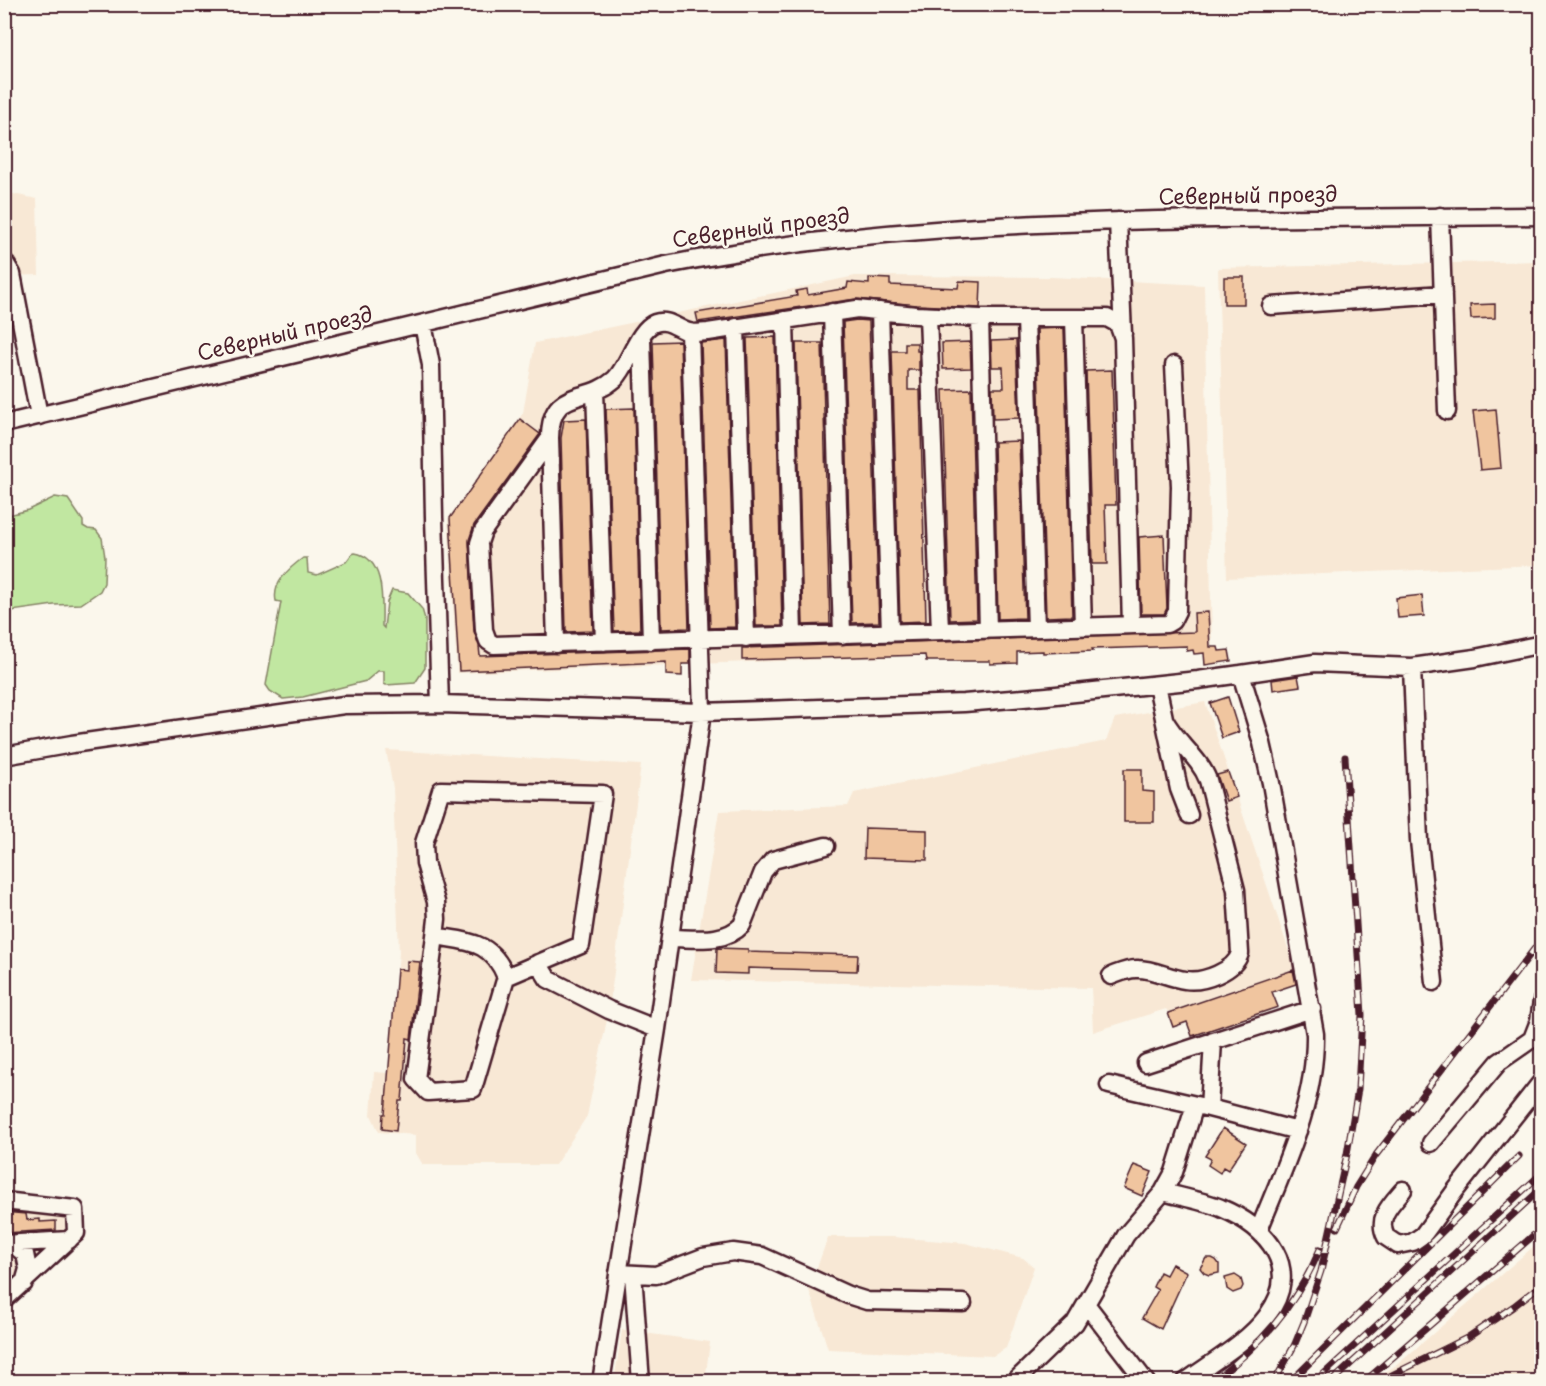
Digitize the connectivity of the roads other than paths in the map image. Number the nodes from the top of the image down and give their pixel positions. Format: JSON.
{"nodes":[{"id":1,"x":1440,"y":216,"type":"junction"},
{"id":2,"x":1542,"y":216,"type":"edge"},
{"id":3,"x":1118,"y":221,"type":"junction"},
{"id":4,"x":4,"y":261,"type":"edge"},
{"id":5,"x":1443,"y":294,"type":"junction"},
{"id":6,"x":1271,"y":306,"type":"dead end"},
{"id":7,"x":880,"y":311,"type":"junction"},
{"id":8,"x":832,"y":312,"type":"junction"},
{"id":9,"x":928,"y":316,"type":"junction"},
{"id":10,"x":980,"y":318,"type":"junction"},
{"id":11,"x":1026,"y":318,"type":"junction"},
{"id":12,"x":1074,"y":318,"type":"junction"},
{"id":13,"x":785,"y":320,"type":"junction"},
{"id":14,"x":423,"y":324,"type":"junction"},
{"id":15,"x":736,"y":327,"type":"junction"},
{"id":16,"x":690,"y":332,"type":"junction"},
{"id":17,"x":642,"y":337,"type":"junction"},
{"id":18,"x":1123,"y":338,"type":"junction"},
{"id":19,"x":1174,"y":365,"type":"dead end"},
{"id":20,"x":595,"y":391,"type":"junction"},
{"id":21,"x":1447,"y":411,"type":"dead end"},
{"id":22,"x":39,"y":416,"type":"junction"},
{"id":23,"x":4,"y":424,"type":"edge"},
{"id":24,"x":550,"y":438,"type":"junction"},
{"id":25,"x":1131,"y":625,"type":"junction"},
{"id":26,"x":1083,"y":627,"type":"junction"},
{"id":27,"x":1035,"y":628,"type":"junction"},
{"id":28,"x":988,"y":630,"type":"junction"},
{"id":29,"x":940,"y":631,"type":"junction"},
{"id":30,"x":890,"y":633,"type":"junction"},
{"id":31,"x":842,"y":634,"type":"junction"},
{"id":32,"x":793,"y":636,"type":"junction"},
{"id":33,"x":746,"y":638,"type":"junction"},
{"id":34,"x":700,"y":639,"type":"junction"},
{"id":35,"x":651,"y":641,"type":"junction"},
{"id":36,"x":604,"y":642,"type":"junction"},
{"id":37,"x":556,"y":644,"type":"junction"},
{"id":38,"x":1542,"y":644,"type":"edge"},
{"id":39,"x":1412,"y":667,"type":"junction"},
{"id":40,"x":1241,"y":674,"type":"junction"},
{"id":41,"x":1157,"y":685,"type":"junction"},
{"id":42,"x":440,"y":704,"type":"junction"},
{"id":43,"x":702,"y":712,"type":"junction"},
{"id":44,"x":1164,"y":719,"type":"junction"},
{"id":45,"x":4,"y":756,"type":"edge"},
{"id":46,"x":1189,"y":815,"type":"dead end"},
{"id":47,"x":826,"y":846,"type":"dead end"},
{"id":48,"x":435,"y":936,"type":"junction"},
{"id":49,"x":670,"y":938,"type":"junction"},
{"id":50,"x":538,"y":963,"type":"junction"},
{"id":51,"x":1111,"y":976,"type":"dead end"},
{"id":52,"x":506,"y":977,"type":"junction"},
{"id":53,"x":1434,"y":982,"type":"dead end"},
{"id":54,"x":1542,"y":1001,"type":"edge"},
{"id":55,"x":1312,"y":1009,"type":"junction"},
{"id":56,"x":657,"y":1029,"type":"junction"},
{"id":57,"x":1213,"y":1041,"type":"junction"},
{"id":58,"x":1146,"y":1063,"type":"dead end"},
{"id":59,"x":1542,"y":1081,"type":"edge"},
{"id":60,"x":1109,"y":1085,"type":"dead end"},
{"id":61,"x":1202,"y":1107,"type":"junction"},
{"id":62,"x":1298,"y":1131,"type":"junction"},
{"id":63,"x":1431,"y":1143,"type":"dead end"},
{"id":64,"x":1403,"y":1190,"type":"dead end"},
{"id":65,"x":1163,"y":1192,"type":"junction"},
{"id":66,"x":4,"y":1201,"type":"edge"},
{"id":67,"x":1259,"y":1230,"type":"junction"},
{"id":68,"x":69,"y":1240,"type":"junction"},
{"id":69,"x":5,"y":1244,"type":"edge"},
{"id":70,"x":626,"y":1274,"type":"junction"},
{"id":71,"x":24,"y":1283,"type":"junction"},
{"id":72,"x":4,"y":1300,"type":"edge"},
{"id":73,"x":963,"y":1303,"type":"dead end"},
{"id":74,"x":1086,"y":1304,"type":"junction"},
{"id":75,"x":601,"y":1382,"type":"edge"},
{"id":76,"x":641,"y":1382,"type":"edge"},
{"id":77,"x":1014,"y":1382,"type":"edge"},
{"id":78,"x":1146,"y":1382,"type":"edge"},
{"id":79,"x":1185,"y":1382,"type":"edge"}],
"edges":[{"from":1,"to":2,"type":"street","name":"Северный проезд"},
{"from":1,"to":3,"type":"street","name":"Северный проезд"},
{"from":1,"to":5,"type":"street"},
{"from":3,"to":14,"type":"street","name":"Северный проезд"},
{"from":3,"to":18,"type":"street"},
{"from":4,"to":22,"type":"street"},
{"from":5,"to":6,"type":"street"},
{"from":5,"to":21,"type":"street"},
{"from":7,"to":8,"type":"street"},
{"from":7,"to":9,"type":"street"},
{"from":7,"to":30,"type":"street"},
{"from":8,"to":13,"type":"street"},
{"from":8,"to":31,"type":"street"},
{"from":9,"to":10,"type":"street"},
{"from":9,"to":29,"type":"street"},
{"from":10,"to":11,"type":"street"},
{"from":10,"to":28,"type":"street"},
{"from":11,"to":12,"type":"street"},
{"from":11,"to":27,"type":"street"},
{"from":12,"to":18,"type":"street"},
{"from":12,"to":26,"type":"street"},
{"from":13,"to":15,"type":"street"},
{"from":13,"to":32,"type":"street"},
{"from":14,"to":22,"type":"street","name":"Северный проезд"},
{"from":14,"to":42,"type":"street"},
{"from":15,"to":16,"type":"street"},
{"from":15,"to":33,"type":"street"},
{"from":16,"to":17,"type":"street"},
{"from":16,"to":34,"type":"street"},
{"from":17,"to":20,"type":"street"},
{"from":17,"to":35,"type":"street"},
{"from":18,"to":25,"type":"street"},
{"from":19,"to":25,"type":"street"},
{"from":20,"to":24,"type":"street"},
{"from":20,"to":36,"type":"street"},
{"from":22,"to":23,"type":"street","name":"Северный проезд"},
{"from":24,"to":37,"type":"street"},
{"from":24,"to":37,"type":"street"},
{"from":25,"to":26,"type":"street"},
{"from":26,"to":27,"type":"street"},
{"from":27,"to":28,"type":"street"},
{"from":28,"to":29,"type":"street"},
{"from":29,"to":30,"type":"street"},
{"from":30,"to":31,"type":"street"},
{"from":31,"to":32,"type":"street"},
{"from":32,"to":33,"type":"street"},
{"from":33,"to":34,"type":"street"},
{"from":34,"to":35,"type":"street"},
{"from":34,"to":43,"type":"street"},
{"from":35,"to":36,"type":"street"},
{"from":36,"to":37,"type":"street"},
{"from":38,"to":39,"type":"street"},
{"from":39,"to":40,"type":"street"},
{"from":39,"to":53,"type":"street"},
{"from":40,"to":41,"type":"street"},
{"from":40,"to":55,"type":"street"},
{"from":41,"to":43,"type":"street"},
{"from":41,"to":44,"type":"street"},
{"from":42,"to":43,"type":"street"},
{"from":42,"to":45,"type":"street"},
{"from":43,"to":49,"type":"street"},
{"from":44,"to":46,"type":"street"},
{"from":44,"to":51,"type":"street"},
{"from":47,"to":49,"type":"street"},
{"from":48,"to":50,"type":"street"},
{"from":48,"to":52,"type":"street"},
{"from":48,"to":52,"type":"street"},
{"from":49,"to":56,"type":"street"},
{"from":50,"to":52,"type":"street"},
{"from":50,"to":56,"type":"street"},
{"from":54,"to":63,"type":"street"},
{"from":55,"to":57,"type":"street"},
{"from":55,"to":62,"type":"street"},
{"from":56,"to":70,"type":"street"},
{"from":57,"to":58,"type":"street"},
{"from":57,"to":61,"type":"street"},
{"from":59,"to":64,"type":"street"},
{"from":60,"to":61,"type":"street"},
{"from":61,"to":62,"type":"street"},
{"from":61,"to":65,"type":"street"},
{"from":62,"to":67,"type":"street"},
{"from":65,"to":67,"type":"street"},
{"from":65,"to":74,"type":"street"},
{"from":66,"to":68,"type":"street"},
{"from":67,"to":79,"type":"street"},
{"from":68,"to":69,"type":"street"},
{"from":68,"to":71,"type":"street"},
{"from":69,"to":71,"type":"street"},
{"from":70,"to":73,"type":"street"},
{"from":70,"to":75,"type":"street"},
{"from":70,"to":76,"type":"street"},
{"from":71,"to":72,"type":"street"},
{"from":74,"to":77,"type":"street"},
{"from":74,"to":78,"type":"street"}]}
